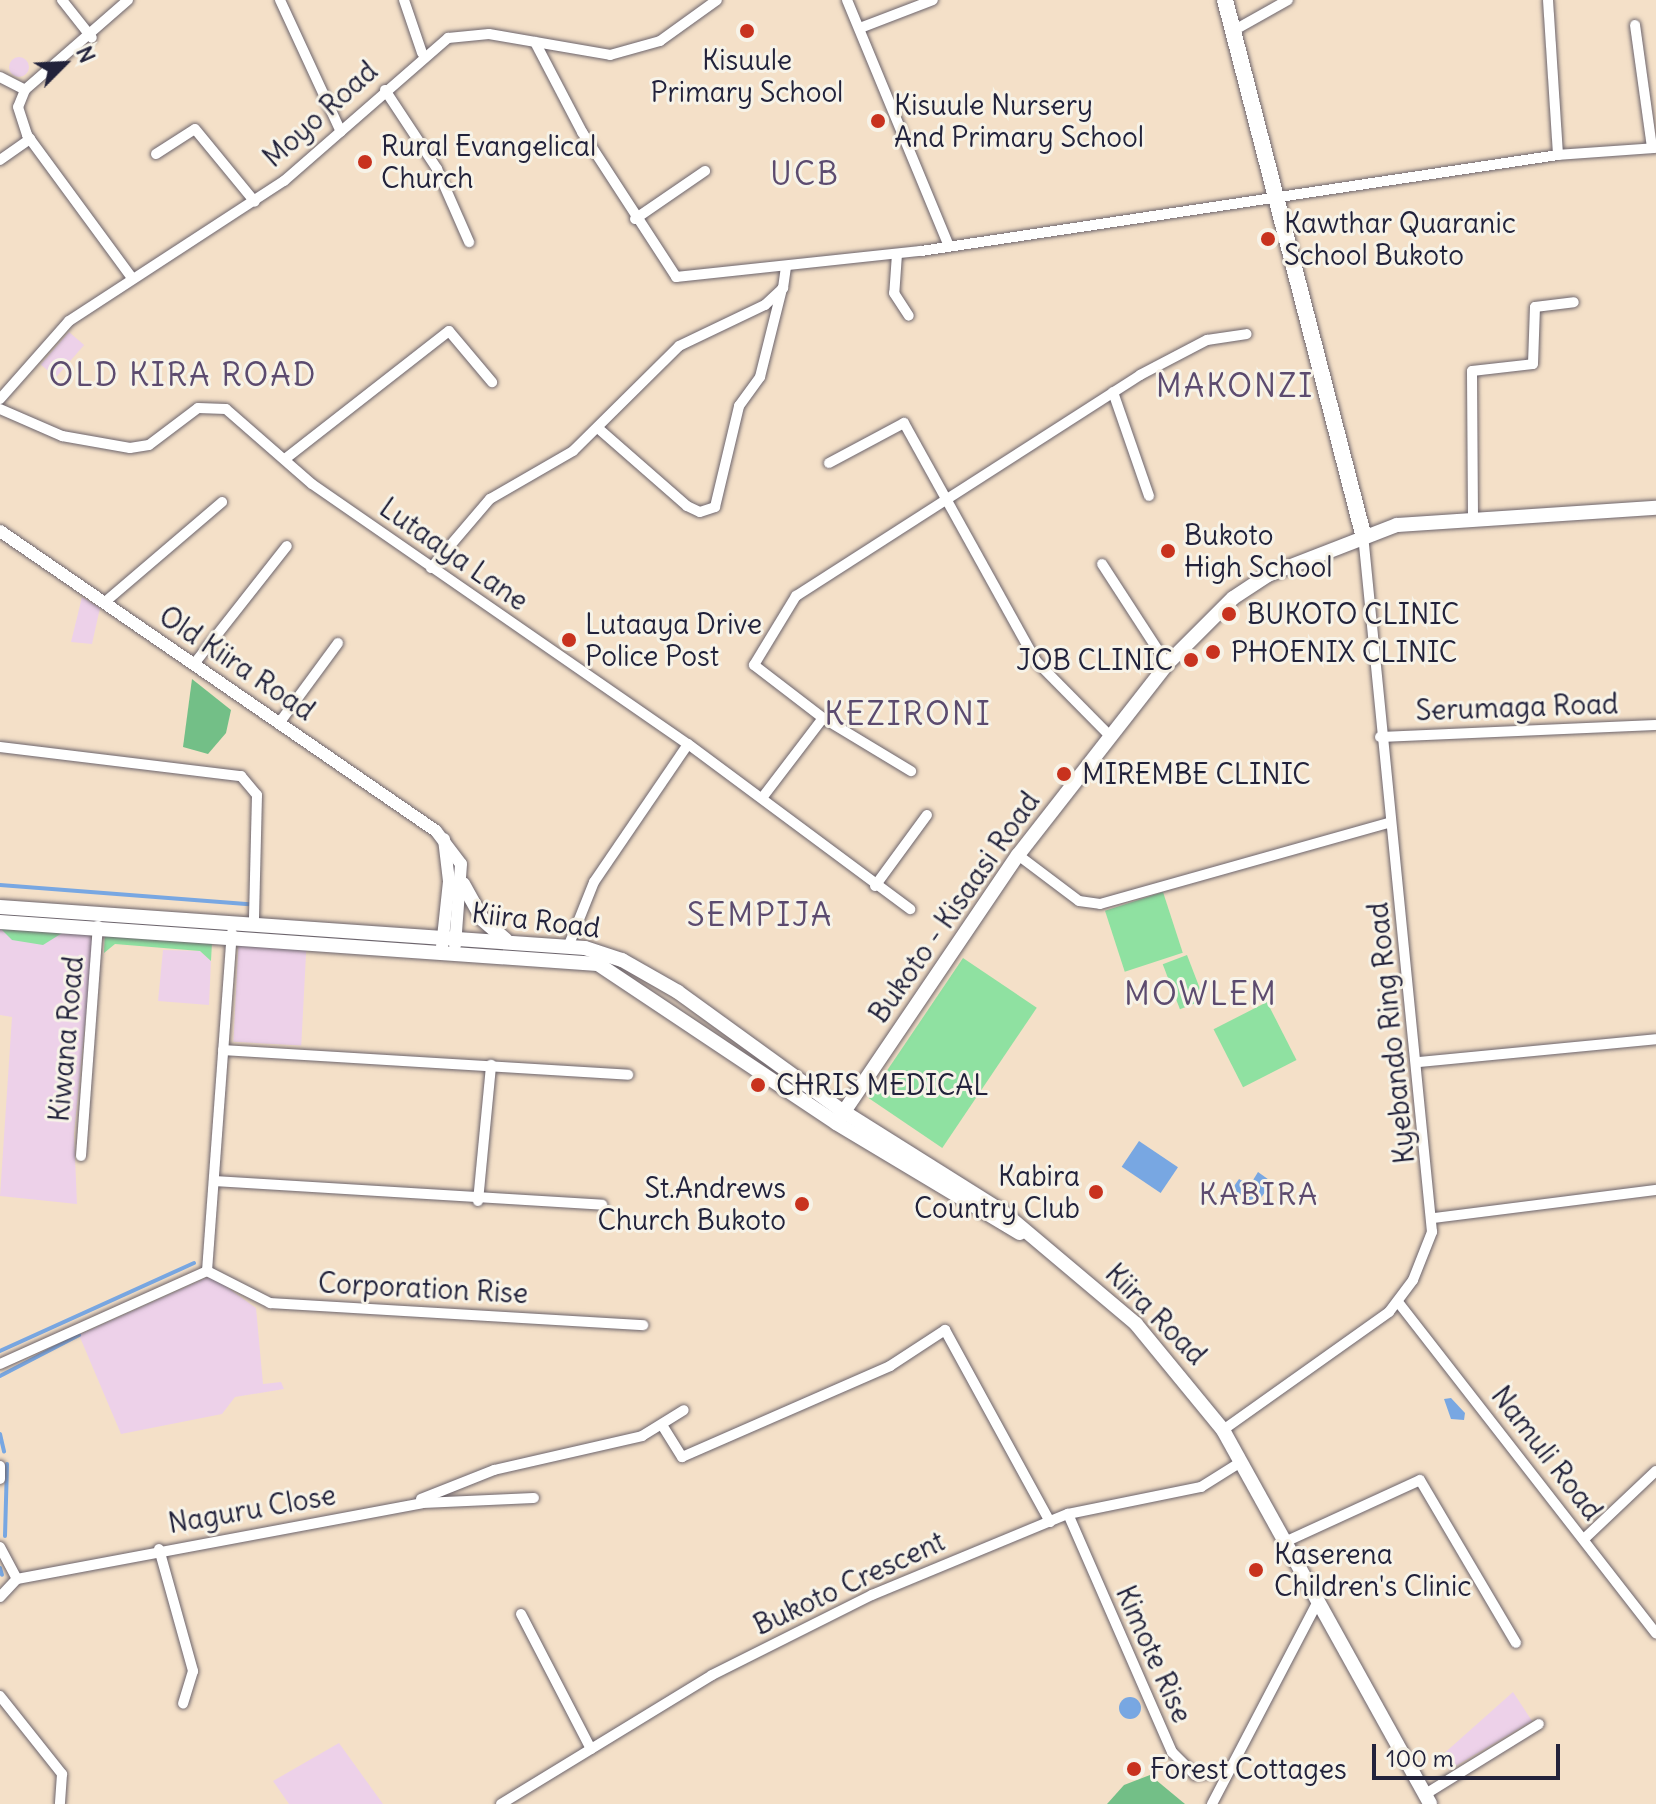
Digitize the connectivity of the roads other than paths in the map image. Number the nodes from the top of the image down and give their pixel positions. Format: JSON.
{"nodes":[{"id":1,"x":62,"y":0,"type":"edge"},
{"id":2,"x":128,"y":0,"type":"edge"},
{"id":3,"x":280,"y":0,"type":"edge"},
{"id":4,"x":404,"y":0,"type":"edge"},
{"id":5,"x":696,"y":0,"type":"edge"},
{"id":6,"x":717,"y":0,"type":"edge"},
{"id":7,"x":847,"y":0,"type":"edge"},
{"id":8,"x":933,"y":0,"type":"edge"},
{"id":9,"x":1225,"y":0,"type":"edge"},
{"id":10,"x":1288,"y":0,"type":"edge"},
{"id":11,"x":1548,"y":0,"type":"edge"},
{"id":12,"x":705,"y":11,"type":"junction"},
{"id":13,"x":1635,"y":25,"type":"dead end"},
{"id":14,"x":860,"y":28,"type":"junction"},
{"id":15,"x":1233,"y":31,"type":"junction"},
{"id":16,"x":92,"y":38,"type":"junction"},
{"id":17,"x":535,"y":42,"type":"junction"},
{"id":18,"x":422,"y":53,"type":"junction"},
{"id":19,"x":0,"y":77,"type":"edge"},
{"id":20,"x":25,"y":90,"type":"junction"},
{"id":21,"x":385,"y":90,"type":"junction"},
{"id":22,"x":341,"y":132,"type":"junction"},
{"id":23,"x":30,"y":139,"type":"junction"},
{"id":24,"x":1654,"y":148,"type":"edge"},
{"id":25,"x":156,"y":154,"type":"dead end"},
{"id":26,"x":1558,"y":155,"type":"junction"},
{"id":27,"x":0,"y":160,"type":"edge"},
{"id":28,"x":705,"y":171,"type":"dead end"},
{"id":29,"x":1272,"y":196,"type":"junction"},
{"id":30,"x":255,"y":202,"type":"junction"},
{"id":31,"x":635,"y":219,"type":"junction"},
{"id":32,"x":469,"y":242,"type":"dead end"},
{"id":33,"x":949,"y":246,"type":"junction"},
{"id":34,"x":897,"y":254,"type":"junction"},
{"id":35,"x":786,"y":267,"type":"junction"},
{"id":36,"x":130,"y":275,"type":"junction"},
{"id":37,"x":783,"y":288,"type":"junction"},
{"id":38,"x":1574,"y":302,"type":"dead end"},
{"id":39,"x":909,"y":316,"type":"dead end"},
{"id":40,"x":1247,"y":334,"type":"dead end"},
{"id":41,"x":492,"y":382,"type":"dead end"},
{"id":42,"x":1113,"y":392,"type":"junction"},
{"id":43,"x":0,"y":399,"type":"edge"},
{"id":44,"x":0,"y":409,"type":"edge"},
{"id":45,"x":599,"y":429,"type":"junction"},
{"id":46,"x":285,"y":459,"type":"junction"},
{"id":47,"x":829,"y":463,"type":"dead end"},
{"id":48,"x":1149,"y":496,"type":"dead end"},
{"id":49,"x":943,"y":497,"type":"junction"},
{"id":50,"x":222,"y":502,"type":"dead end"},
{"id":51,"x":1656,"y":508,"type":"edge"},
{"id":52,"x":1473,"y":517,"type":"junction"},
{"id":53,"x":0,"y":531,"type":"edge"},
{"id":54,"x":1363,"y":534,"type":"junction"},
{"id":55,"x":287,"y":546,"type":"dead end"},
{"id":56,"x":1102,"y":564,"type":"dead end"},
{"id":57,"x":431,"y":568,"type":"junction"},
{"id":58,"x":105,"y":602,"type":"junction"},
{"id":59,"x":338,"y":643,"type":"dead end"},
{"id":60,"x":194,"y":664,"type":"junction"},
{"id":61,"x":1167,"y":664,"type":"junction"},
{"id":62,"x":823,"y":718,"type":"junction"},
{"id":63,"x":280,"y":722,"type":"junction"},
{"id":64,"x":1656,"y":725,"type":"edge"},
{"id":65,"x":1110,"y":736,"type":"junction"},
{"id":66,"x":1380,"y":737,"type":"junction"},
{"id":67,"x":688,"y":744,"type":"junction"},
{"id":68,"x":0,"y":747,"type":"edge"},
{"id":69,"x":911,"y":771,"type":"dead end"},
{"id":70,"x":762,"y":798,"type":"junction"},
{"id":71,"x":927,"y":815,"type":"dead end"},
{"id":72,"x":1391,"y":822,"type":"junction"},
{"id":73,"x":444,"y":839,"type":"junction"},
{"id":74,"x":1018,"y":855,"type":"junction"},
{"id":75,"x":463,"y":884,"type":"junction"},
{"id":76,"x":875,"y":886,"type":"junction"},
{"id":77,"x":0,"y":907,"type":"edge"},
{"id":78,"x":910,"y":909,"type":"dead end"},
{"id":79,"x":254,"y":921,"type":"junction"},
{"id":80,"x":0,"y":922,"type":"edge"},
{"id":81,"x":98,"y":926,"type":"junction"},
{"id":82,"x":232,"y":927,"type":"junction"},
{"id":83,"x":450,"y":935,"type":"junction"},
{"id":84,"x":507,"y":940,"type":"junction"},
{"id":85,"x":568,"y":947,"type":"junction"},
{"id":86,"x":448,"y":952,"type":"junction"},
{"id":87,"x":1656,"y":1039,"type":"edge"},
{"id":88,"x":223,"y":1050,"type":"junction"},
{"id":89,"x":1419,"y":1062,"type":"junction"},
{"id":90,"x":491,"y":1065,"type":"junction"},
{"id":91,"x":628,"y":1075,"type":"dead end"},
{"id":92,"x":840,"y":1118,"type":"junction"},
{"id":93,"x":81,"y":1156,"type":"dead end"},
{"id":94,"x":215,"y":1181,"type":"junction"},
{"id":95,"x":1656,"y":1190,"type":"edge"},
{"id":96,"x":478,"y":1201,"type":"junction"},
{"id":97,"x":602,"y":1205,"type":"dead end"},
{"id":98,"x":1434,"y":1218,"type":"junction"},
{"id":99,"x":207,"y":1271,"type":"junction"},
{"id":100,"x":1398,"y":1302,"type":"junction"},
{"id":101,"x":643,"y":1325,"type":"dead end"},
{"id":102,"x":0,"y":1364,"type":"edge"},
{"id":103,"x":684,"y":1410,"type":"dead end"},
{"id":104,"x":662,"y":1425,"type":"junction"},
{"id":105,"x":1227,"y":1437,"type":"junction"},
{"id":106,"x":1241,"y":1462,"type":"junction"},
{"id":107,"x":0,"y":1466,"type":"edge"},
{"id":108,"x":1656,"y":1471,"type":"edge"},
{"id":109,"x":0,"y":1479,"type":"edge"},
{"id":110,"x":534,"y":1498,"type":"dead end"},
{"id":111,"x":404,"y":1506,"type":"junction"},
{"id":112,"x":1068,"y":1514,"type":"junction"},
{"id":113,"x":1050,"y":1522,"type":"junction"},
{"id":114,"x":1284,"y":1537,"type":"junction"},
{"id":115,"x":1584,"y":1539,"type":"junction"},
{"id":116,"x":0,"y":1547,"type":"edge"},
{"id":117,"x":159,"y":1549,"type":"junction"},
{"id":118,"x":17,"y":1579,"type":"junction"},
{"id":119,"x":0,"y":1597,"type":"edge"},
{"id":120,"x":1318,"y":1601,"type":"junction"},
{"id":121,"x":521,"y":1614,"type":"dead end"},
{"id":122,"x":1654,"y":1627,"type":"edge"},
{"id":123,"x":1516,"y":1643,"type":"dead end"},
{"id":124,"x":0,"y":1696,"type":"edge"},
{"id":125,"x":183,"y":1703,"type":"dead end"},
{"id":126,"x":1539,"y":1724,"type":"dead end"},
{"id":127,"x":591,"y":1749,"type":"junction"},
{"id":128,"x":1227,"y":1771,"type":"junction"},
{"id":129,"x":1427,"y":1800,"type":"edge"},
{"id":130,"x":60,"y":1804,"type":"edge"},
{"id":131,"x":501,"y":1804,"type":"edge"},
{"id":132,"x":1212,"y":1804,"type":"edge"}],
"edges":[{"from":1,"to":16,"type":"street"},
{"from":2,"to":16,"type":"street"},
{"from":3,"to":22,"type":"street"},
{"from":4,"to":18,"type":"street"},
{"from":5,"to":12,"type":"street"},
{"from":6,"to":12,"type":"street","name":"Moyo Road"},
{"from":7,"to":14,"type":"street"},
{"from":8,"to":14,"type":"street"},
{"from":9,"to":15,"type":"main road"},
{"from":10,"to":15,"type":"street"},
{"from":11,"to":26,"type":"street"},
{"from":12,"to":17,"type":"street","name":"Moyo Road"},
{"from":13,"to":24,"type":"street"},
{"from":14,"to":33,"type":"street"},
{"from":15,"to":29,"type":"main road"},
{"from":16,"to":20,"type":"street"},
{"from":17,"to":18,"type":"street","name":"Moyo Road"},
{"from":17,"to":31,"type":"street"},
{"from":18,"to":21,"type":"street","name":"Moyo Road"},
{"from":19,"to":20,"type":"street"},
{"from":20,"to":23,"type":"street"},
{"from":21,"to":22,"type":"street","name":"Moyo Road"},
{"from":21,"to":32,"type":"street"},
{"from":22,"to":30,"type":"street","name":"Moyo Road"},
{"from":23,"to":27,"type":"street"},
{"from":23,"to":36,"type":"street"},
{"from":24,"to":26,"type":"street"},
{"from":25,"to":30,"type":"street"},
{"from":26,"to":29,"type":"street"},
{"from":28,"to":31,"type":"street"},
{"from":29,"to":33,"type":"street"},
{"from":29,"to":54,"type":"main road"},
{"from":30,"to":36,"type":"street","name":"Moyo Road"},
{"from":31,"to":35,"type":"street"},
{"from":33,"to":34,"type":"street"},
{"from":34,"to":35,"type":"street"},
{"from":34,"to":39,"type":"street"},
{"from":35,"to":37,"type":"street"},
{"from":36,"to":43,"type":"street","name":"Moyo Road"},
{"from":37,"to":45,"type":"street"},
{"from":37,"to":45,"type":"street"},
{"from":38,"to":52,"type":"street"},
{"from":40,"to":42,"type":"street"},
{"from":41,"to":46,"type":"street"},
{"from":42,"to":48,"type":"street"},
{"from":42,"to":49,"type":"street"},
{"from":44,"to":46,"type":"street","name":"Lutaaya Lane"},
{"from":45,"to":57,"type":"street"},
{"from":46,"to":57,"type":"street","name":"Lutaaya Lane"},
{"from":47,"to":49,"type":"street"},
{"from":49,"to":62,"type":"street"},
{"from":49,"to":65,"type":"street"},
{"from":50,"to":58,"type":"street"},
{"from":51,"to":52,"type":"main road","name":"Bukoto - Kisaasi Road"},
{"from":52,"to":54,"type":"main road","name":"Bukoto - Kisaasi Road"},
{"from":53,"to":58,"type":"street","name":"Old Kiira Road"},
{"from":54,"to":61,"type":"main road","name":"Bukoto - Kisaasi Road"},
{"from":54,"to":66,"type":"street","name":"Kyebando Ring Road"},
{"from":55,"to":60,"type":"street"},
{"from":56,"to":61,"type":"street"},
{"from":57,"to":67,"type":"street","name":"Lutaaya Lane"},
{"from":58,"to":60,"type":"street","name":"Old Kiira Road"},
{"from":59,"to":63,"type":"street"},
{"from":60,"to":63,"type":"street","name":"Old Kiira Road"},
{"from":61,"to":65,"type":"main road","name":"Bukoto - Kisaasi Road"},
{"from":62,"to":69,"type":"street"},
{"from":62,"to":70,"type":"street"},
{"from":63,"to":73,"type":"street","name":"Old Kiira Road"},
{"from":64,"to":66,"type":"street","name":"Serumaga Road"},
{"from":65,"to":74,"type":"main road","name":"Bukoto - Kisaasi Road"},
{"from":66,"to":72,"type":"street","name":"Kyebando Ring Road"},
{"from":67,"to":70,"type":"street","name":"Lutaaya Lane"},
{"from":67,"to":85,"type":"street"},
{"from":68,"to":79,"type":"street"},
{"from":70,"to":76,"type":"street","name":"Lutaaya Lane"},
{"from":71,"to":76,"type":"street"},
{"from":72,"to":74,"type":"street"},
{"from":72,"to":89,"type":"street","name":"Kyebando Ring Road"},
{"from":73,"to":75,"type":"street","name":"Old Kiira Road"},
{"from":73,"to":83,"type":"street","name":"Old Kiira Road"},
{"from":74,"to":92,"type":"main road","name":"Bukoto - Kisaasi Road"},
{"from":75,"to":83,"type":"street","name":"Old Kiira Road"},
{"from":75,"to":84,"type":"main road"},
{"from":76,"to":78,"type":"street","name":"Lutaaya Lane"},
{"from":77,"to":82,"type":"main road","name":"Kiira Road"},
{"from":79,"to":82,"type":"main road","name":"Kiira Road"},
{"from":79,"to":83,"type":"main road","name":"Kiira Road"},
{"from":80,"to":81,"type":"main road","name":"Kiira Road"},
{"from":81,"to":82,"type":"main road","name":"Kiira Road"},
{"from":81,"to":93,"type":"street","name":"Kiwana Road"},
{"from":82,"to":86,"type":"main road","name":"Kiira Road"},
{"from":82,"to":88,"type":"street"},
{"from":83,"to":84,"type":"main road","name":"Kiira Road"},
{"from":83,"to":86,"type":"street","name":"Old Kiira Road"},
{"from":84,"to":85,"type":"main road","name":"Kiira Road"},
{"from":85,"to":92,"type":"main road","name":"Kiira Road"},
{"from":86,"to":92,"type":"main road","name":"Kiira Road"},
{"from":87,"to":89,"type":"street"},
{"from":88,"to":90,"type":"street"},
{"from":88,"to":94,"type":"street"},
{"from":89,"to":98,"type":"street","name":"Kyebando Ring Road"},
{"from":90,"to":91,"type":"street"},
{"from":90,"to":96,"type":"street"},
{"from":92,"to":105,"type":"main road","name":"Kiira Road"},
{"from":94,"to":96,"type":"street"},
{"from":94,"to":99,"type":"street"},
{"from":95,"to":98,"type":"street"},
{"from":96,"to":97,"type":"street"},
{"from":98,"to":100,"type":"street","name":"Kyebando Ring Road"},
{"from":99,"to":101,"type":"street","name":"Corporation Rise"},
{"from":99,"to":102,"type":"street"},
{"from":100,"to":105,"type":"street"},
{"from":100,"to":115,"type":"street","name":"Namuli Road"},
{"from":103,"to":104,"type":"street"},
{"from":104,"to":111,"type":"street"},
{"from":104,"to":113,"type":"street"},
{"from":105,"to":106,"type":"main road","name":"Kiira Road"},
{"from":106,"to":112,"type":"street","name":"Bukoto Crescent"},
{"from":106,"to":114,"type":"main road","name":"Kiira Road"},
{"from":107,"to":109,"type":"street"},
{"from":108,"to":115,"type":"street"},
{"from":110,"to":111,"type":"street","name":"Naguru Close"},
{"from":111,"to":117,"type":"street","name":"Naguru Close"},
{"from":112,"to":113,"type":"street","name":"Bukoto Crescent"},
{"from":112,"to":128,"type":"street","name":"Kimote Rise"},
{"from":113,"to":127,"type":"street","name":"Bukoto Crescent"},
{"from":114,"to":120,"type":"main road"},
{"from":114,"to":123,"type":"street"},
{"from":115,"to":122,"type":"street","name":"Namuli Road"},
{"from":116,"to":118,"type":"street"},
{"from":117,"to":118,"type":"street","name":"Naguru Close"},
{"from":117,"to":125,"type":"street"},
{"from":118,"to":119,"type":"street"},
{"from":120,"to":128,"type":"street"},
{"from":120,"to":129,"type":"main road"},
{"from":121,"to":127,"type":"street"},
{"from":124,"to":130,"type":"street"},
{"from":126,"to":129,"type":"street"},
{"from":127,"to":131,"type":"street","name":"Bukoto Crescent"},
{"from":128,"to":132,"type":"street"}]}
